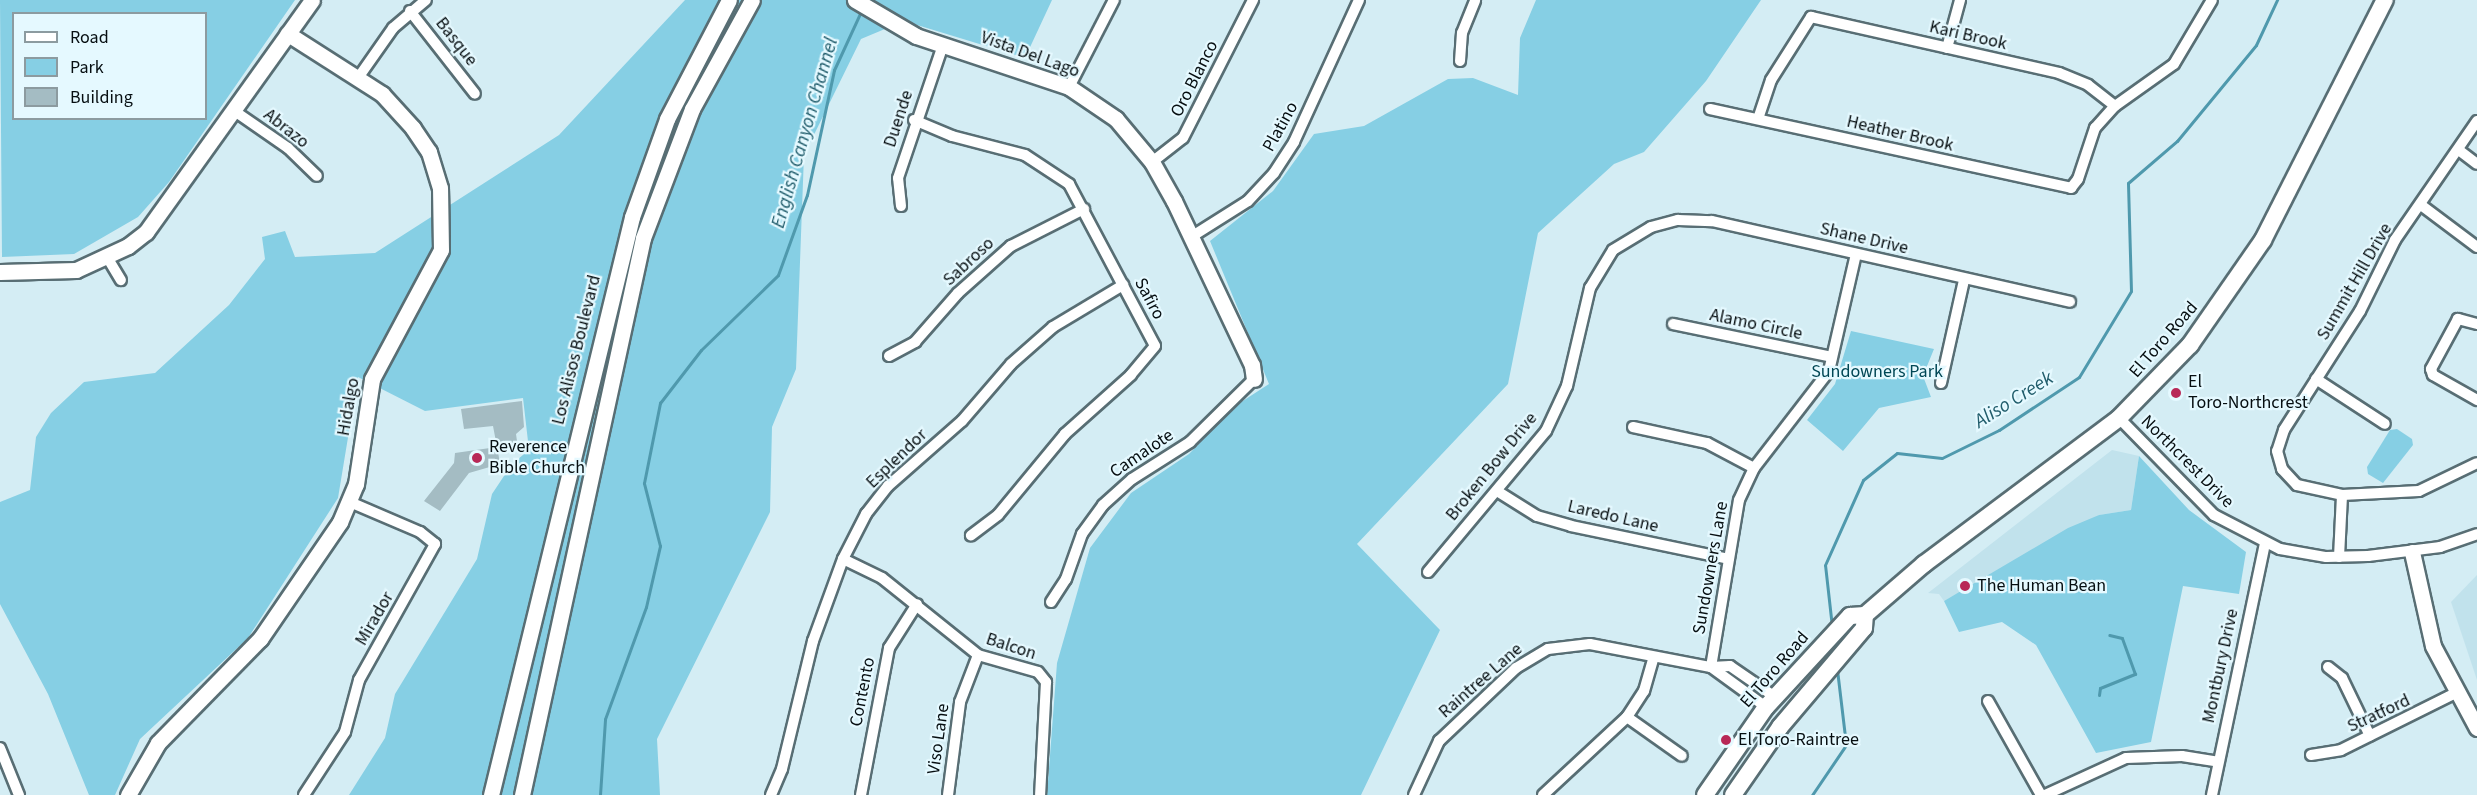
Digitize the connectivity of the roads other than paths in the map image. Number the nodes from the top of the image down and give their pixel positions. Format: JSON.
{"nodes":[{"id":1,"x":312,"y":0,"type":"edge"},
{"id":2,"x":426,"y":0,"type":"edge"},
{"id":3,"x":729,"y":0,"type":"edge"},
{"id":4,"x":752,"y":0,"type":"edge"},
{"id":5,"x":855,"y":0,"type":"edge"},
{"id":6,"x":1114,"y":0,"type":"edge"},
{"id":7,"x":1253,"y":0,"type":"edge"},
{"id":8,"x":1359,"y":0,"type":"edge"},
{"id":9,"x":1475,"y":0,"type":"edge"},
{"id":10,"x":1960,"y":0,"type":"edge"},
{"id":11,"x":2212,"y":0,"type":"edge"},
{"id":12,"x":2385,"y":0,"type":"edge"},
{"id":13,"x":410,"y":10,"type":"junction"},
{"id":14,"x":288,"y":34,"type":"junction"},
{"id":15,"x":943,"y":45,"type":"junction"},
{"id":16,"x":1947,"y":48,"type":"junction"},
{"id":17,"x":1460,"y":61,"type":"dead end"},
{"id":18,"x":358,"y":78,"type":"junction"},
{"id":19,"x":1069,"y":87,"type":"junction"},
{"id":20,"x":475,"y":94,"type":"dead end"},
{"id":21,"x":2115,"y":106,"type":"junction"},
{"id":22,"x":1710,"y":109,"type":"dead end"},
{"id":23,"x":233,"y":110,"type":"junction"},
{"id":24,"x":1758,"y":119,"type":"junction"},
{"id":25,"x":914,"y":120,"type":"junction"},
{"id":26,"x":2477,"y":122,"type":"edge"},
{"id":27,"x":2460,"y":151,"type":"junction"},
{"id":28,"x":1152,"y":162,"type":"junction"},
{"id":29,"x":2477,"y":164,"type":"edge"},
{"id":30,"x":317,"y":176,"type":"dead end"},
{"id":31,"x":2421,"y":205,"type":"junction"},
{"id":32,"x":901,"y":206,"type":"dead end"},
{"id":33,"x":1084,"y":210,"type":"junction"},
{"id":34,"x":1652,"y":227,"type":"joint"},
{"id":35,"x":1191,"y":237,"type":"junction"},
{"id":36,"x":2477,"y":247,"type":"edge"},
{"id":37,"x":1856,"y":254,"type":"junction"},
{"id":38,"x":107,"y":257,"type":"junction"},
{"id":39,"x":0,"y":272,"type":"edge"},
{"id":40,"x":121,"y":280,"type":"dead end"},
{"id":41,"x":1964,"y":280,"type":"junction"},
{"id":42,"x":1123,"y":285,"type":"junction"},
{"id":43,"x":2070,"y":302,"type":"dead end"},
{"id":44,"x":1673,"y":324,"type":"dead end"},
{"id":45,"x":2477,"y":324,"type":"edge"},
{"id":46,"x":889,"y":356,"type":"dead end"},
{"id":47,"x":1832,"y":357,"type":"junction"},
{"id":48,"x":1254,"y":379,"type":"joint"},
{"id":49,"x":2316,"y":379,"type":"junction"},
{"id":50,"x":1941,"y":383,"type":"dead end"},
{"id":51,"x":2477,"y":400,"type":"edge"},
{"id":52,"x":2119,"y":418,"type":"junction"},
{"id":53,"x":2385,"y":424,"type":"dead end"},
{"id":54,"x":1633,"y":427,"type":"dead end"},
{"id":55,"x":2477,"y":463,"type":"edge"},
{"id":56,"x":1754,"y":468,"type":"junction"},
{"id":57,"x":1497,"y":491,"type":"junction"},
{"id":58,"x":2342,"y":495,"type":"junction"},
{"id":59,"x":350,"y":502,"type":"junction"},
{"id":60,"x":971,"y":534,"type":"dead end"},
{"id":61,"x":2477,"y":534,"type":"edge"},
{"id":62,"x":2265,"y":544,"type":"junction"},
{"id":63,"x":2412,"y":552,"type":"junction"},
{"id":64,"x":2339,"y":557,"type":"junction"},
{"id":65,"x":843,"y":559,"type":"junction"},
{"id":66,"x":1729,"y":559,"type":"junction"},
{"id":67,"x":1428,"y":572,"type":"dead end"},
{"id":68,"x":1051,"y":602,"type":"dead end"},
{"id":69,"x":916,"y":604,"type":"junction"},
{"id":70,"x":1857,"y":616,"type":"junction"},
{"id":71,"x":978,"y":655,"type":"junction"},
{"id":72,"x":1654,"y":657,"type":"junction"},
{"id":73,"x":1711,"y":667,"type":"junction"},
{"id":74,"x":2328,"y":667,"type":"dead end"},
{"id":75,"x":1744,"y":675,"type":"junction"},
{"id":76,"x":1736,"y":687,"type":"junction"},
{"id":77,"x":2456,"y":693,"type":"junction"},
{"id":78,"x":1988,"y":700,"type":"dead end"},
{"id":79,"x":1770,"y":702,"type":"junction"},
{"id":80,"x":1627,"y":717,"type":"junction"},
{"id":81,"x":2477,"y":728,"type":"edge"},
{"id":82,"x":2370,"y":736,"type":"junction"},
{"id":83,"x":0,"y":748,"type":"edge"},
{"id":84,"x":2311,"y":755,"type":"dead end"},
{"id":85,"x":1682,"y":756,"type":"dead end"},
{"id":86,"x":2218,"y":762,"type":"junction"},
{"id":87,"x":1546,"y":794,"type":"edge"},
{"id":88,"x":20,"y":795,"type":"edge"},
{"id":89,"x":128,"y":795,"type":"edge"},
{"id":90,"x":304,"y":795,"type":"edge"},
{"id":91,"x":491,"y":795,"type":"edge"},
{"id":92,"x":522,"y":795,"type":"edge"},
{"id":93,"x":771,"y":795,"type":"edge"},
{"id":94,"x":861,"y":795,"type":"edge"},
{"id":95,"x":948,"y":795,"type":"edge"},
{"id":96,"x":1040,"y":795,"type":"edge"},
{"id":97,"x":1414,"y":795,"type":"edge"},
{"id":98,"x":1706,"y":795,"type":"edge"},
{"id":99,"x":1734,"y":795,"type":"edge"},
{"id":100,"x":2043,"y":795,"type":"edge"},
{"id":101,"x":2212,"y":795,"type":"edge"}],
"edges":[{"from":1,"to":14,"type":"street"},
{"from":2,"to":13,"type":"street"},
{"from":3,"to":91,"type":"street","name":"Los Alisos Boulevard"},
{"from":4,"to":92,"type":"street"},
{"from":5,"to":15,"type":"street","name":"Vista Del Lago"},
{"from":6,"to":19,"type":"street"},
{"from":7,"to":28,"type":"street","name":"Oro Blanco"},
{"from":8,"to":35,"type":"street","name":"Platino"},
{"from":9,"to":17,"type":"street"},
{"from":10,"to":16,"type":"street"},
{"from":11,"to":21,"type":"street"},
{"from":12,"to":52,"type":"main road","name":"El Toro Road"},
{"from":13,"to":18,"type":"street"},
{"from":13,"to":20,"type":"street","name":"Basque"},
{"from":14,"to":18,"type":"street","name":"Hidalgo"},
{"from":14,"to":23,"type":"street"},
{"from":15,"to":19,"type":"street","name":"Vista Del Lago"},
{"from":15,"to":25,"type":"street","name":"Duende"},
{"from":16,"to":21,"type":"street","name":"Kari Brook"},
{"from":16,"to":24,"type":"street","name":"Kari Brook"},
{"from":18,"to":59,"type":"street","name":"Hidalgo"},
{"from":19,"to":28,"type":"street","name":"Vista Del Lago"},
{"from":21,"to":24,"type":"street","name":"Heather Brook"},
{"from":22,"to":24,"type":"street","name":"Heather Brook"},
{"from":23,"to":30,"type":"street","name":"Abrazo"},
{"from":23,"to":38,"type":"street"},
{"from":25,"to":32,"type":"street","name":"Duende"},
{"from":25,"to":33,"type":"street","name":"Safiro"},
{"from":26,"to":27,"type":"street","name":"Summit Hill Drive"},
{"from":27,"to":29,"type":"street"},
{"from":27,"to":31,"type":"street","name":"Summit Hill Drive"},
{"from":28,"to":35,"type":"street","name":"Vista Del Lago"},
{"from":31,"to":36,"type":"street"},
{"from":31,"to":49,"type":"street","name":"Summit Hill Drive"},
{"from":33,"to":42,"type":"street","name":"Safiro"},
{"from":33,"to":46,"type":"street","name":"Sabroso"},
{"from":34,"to":37,"type":"street","name":"Shane Drive"},
{"from":34,"to":57,"type":"street","name":"Broken Bow Drive"},
{"from":35,"to":48,"type":"street","name":"Vista Del Lago"},
{"from":37,"to":41,"type":"street","name":"Shane Drive"},
{"from":37,"to":47,"type":"street","name":"Sundowners Lane"},
{"from":38,"to":39,"type":"street"},
{"from":38,"to":40,"type":"street"},
{"from":41,"to":43,"type":"street","name":"Shane Drive"},
{"from":41,"to":50,"type":"street"},
{"from":42,"to":60,"type":"street","name":"Safiro"},
{"from":42,"to":65,"type":"street","name":"Esplendor"},
{"from":44,"to":47,"type":"street","name":"Alamo Circle"},
{"from":45,"to":51,"type":"street"},
{"from":47,"to":56,"type":"street","name":"Sundowners Lane"},
{"from":48,"to":68,"type":"street","name":"Camalote"},
{"from":49,"to":53,"type":"street"},
{"from":49,"to":58,"type":"street","name":"Summit Hill Drive"},
{"from":52,"to":62,"type":"street","name":"Northcrest Drive"},
{"from":52,"to":70,"type":"main road","name":"El Toro Road"},
{"from":54,"to":56,"type":"street"},
{"from":55,"to":58,"type":"street","name":"Summit Hill Drive"},
{"from":56,"to":66,"type":"street","name":"Sundowners Lane"},
{"from":57,"to":66,"type":"street","name":"Laredo Lane"},
{"from":57,"to":67,"type":"street","name":"Broken Bow Drive"},
{"from":58,"to":64,"type":"street"},
{"from":59,"to":89,"type":"street","name":"Hidalgo"},
{"from":59,"to":90,"type":"street","name":"Mirador"},
{"from":61,"to":63,"type":"street","name":"Northcrest Drive"},
{"from":62,"to":64,"type":"street","name":"Northcrest Drive"},
{"from":62,"to":86,"type":"street","name":"Montbury Drive"},
{"from":63,"to":64,"type":"street","name":"Northcrest Drive"},
{"from":63,"to":77,"type":"street"},
{"from":65,"to":69,"type":"street","name":"Balcon"},
{"from":65,"to":93,"type":"street","name":"Esplendor"},
{"from":66,"to":73,"type":"street","name":"Sundowners Lane"},
{"from":69,"to":71,"type":"street","name":"Balcon"},
{"from":69,"to":94,"type":"street","name":"Contento"},
{"from":70,"to":79,"type":"main road","name":"El Toro Road"},
{"from":70,"to":99,"type":"main road","name":"El Toro Road"},
{"from":71,"to":95,"type":"street","name":"Viso Lane"},
{"from":71,"to":96,"type":"street","name":"Balcon"},
{"from":72,"to":73,"type":"street","name":"Raintree Lane"},
{"from":72,"to":80,"type":"street"},
{"from":72,"to":97,"type":"street","name":"Raintree Lane"},
{"from":73,"to":75,"type":"street","name":"Raintree Lane"},
{"from":73,"to":76,"type":"street","name":"Raintree Lane"},
{"from":74,"to":82,"type":"street"},
{"from":75,"to":76,"type":"street"},
{"from":75,"to":79,"type":"street","name":"Raintree Lane"},
{"from":76,"to":79,"type":"street","name":"Raintree Lane"},
{"from":77,"to":81,"type":"street"},
{"from":77,"to":82,"type":"street","name":"Stratford"},
{"from":78,"to":100,"type":"street"},
{"from":79,"to":98,"type":"main road","name":"El Toro Road"},
{"from":80,"to":85,"type":"street"},
{"from":80,"to":87,"type":"street"},
{"from":82,"to":84,"type":"street","name":"Stratford"},
{"from":83,"to":88,"type":"street"},
{"from":86,"to":100,"type":"street"},
{"from":86,"to":101,"type":"street","name":"Montbury Drive"}]}
